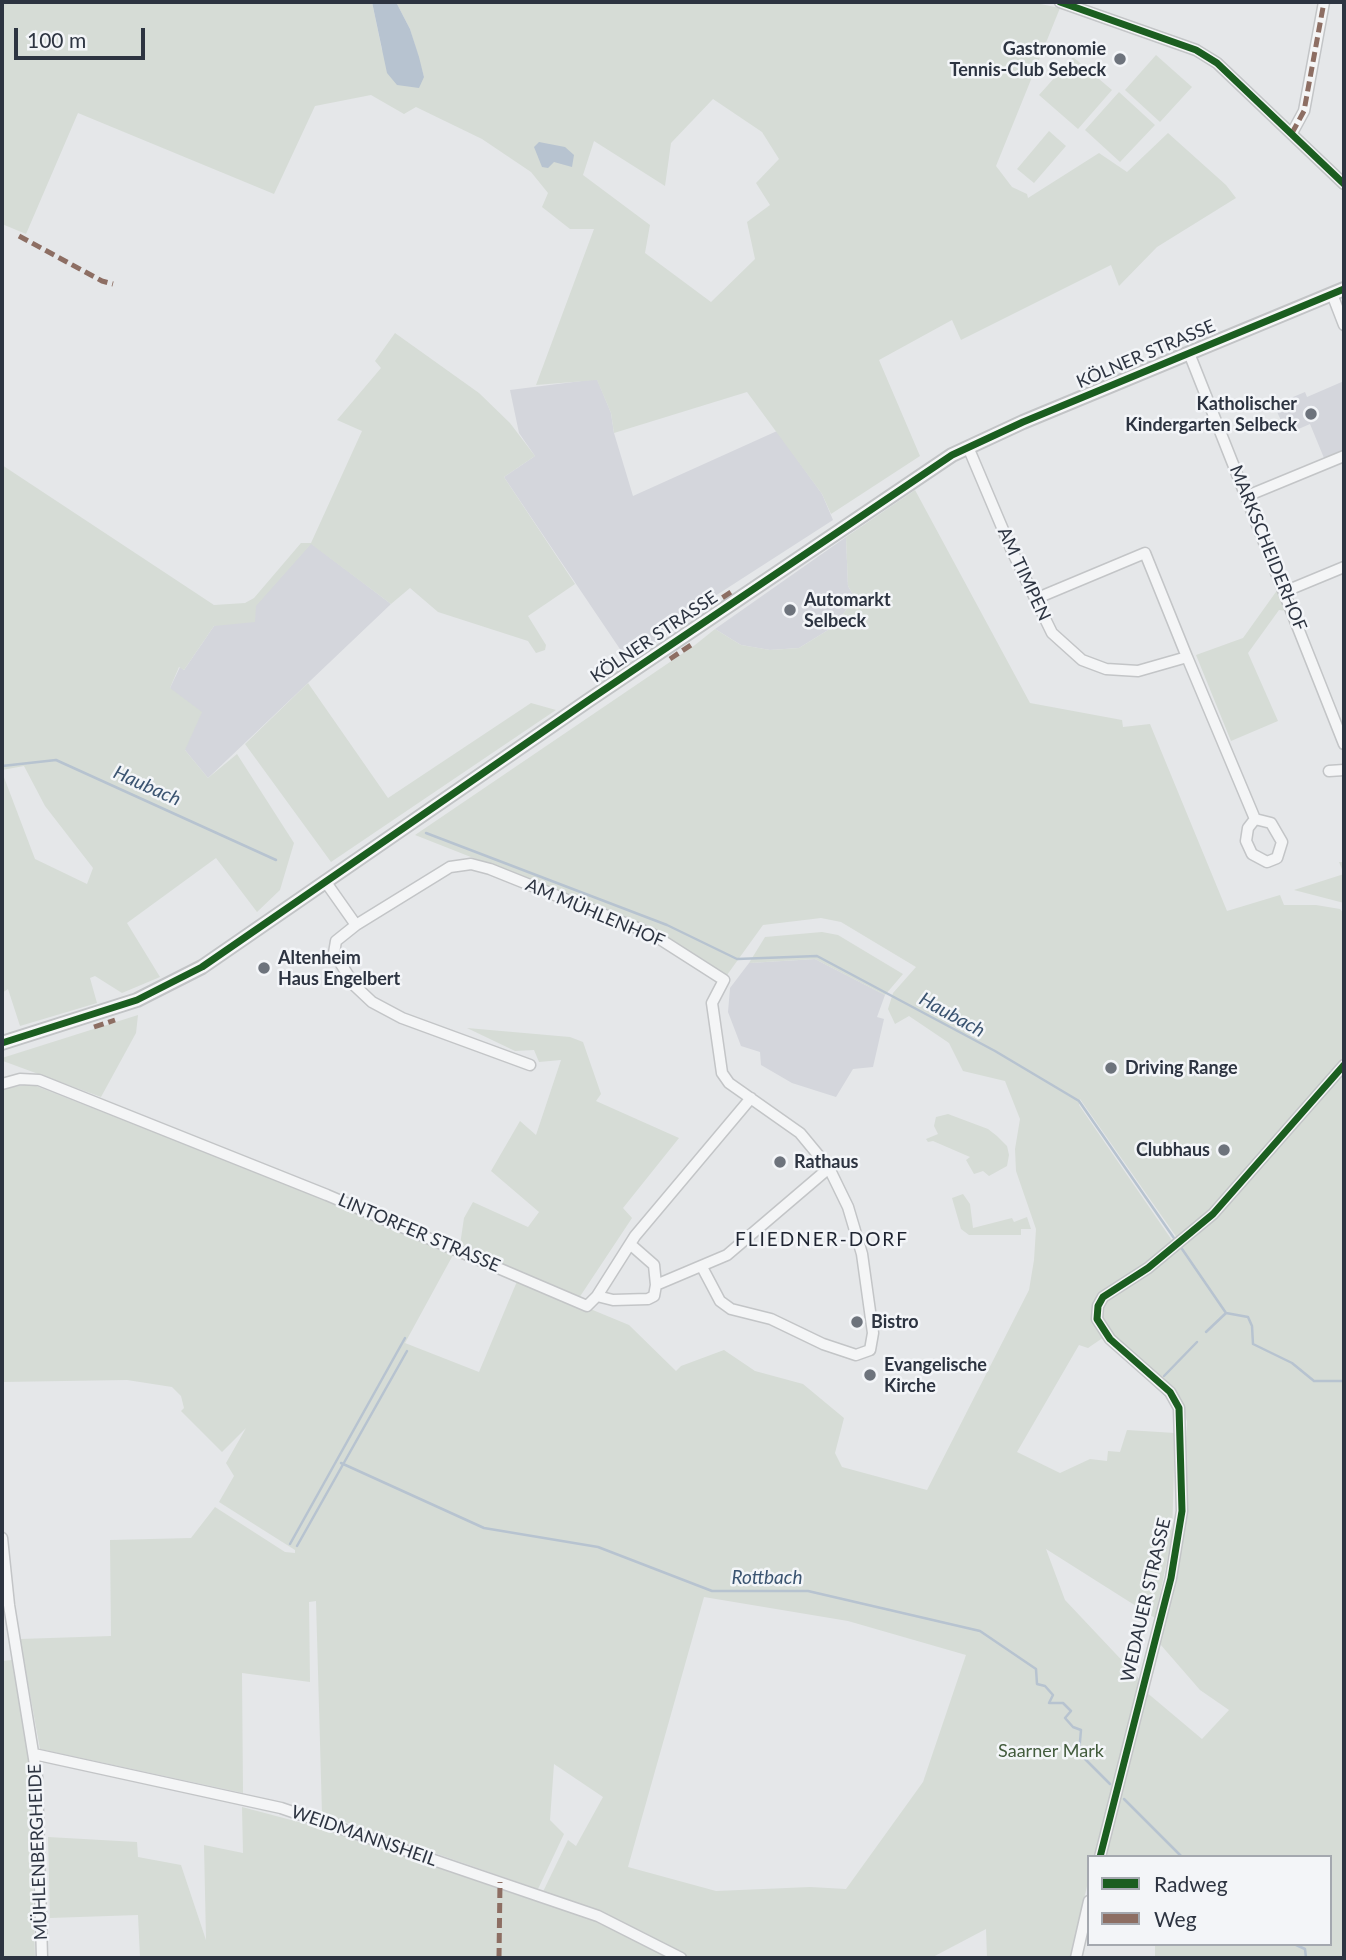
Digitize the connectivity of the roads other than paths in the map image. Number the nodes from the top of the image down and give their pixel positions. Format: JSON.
{"nodes":[{"id":1,"x":1060,"y":2,"type":"edge"},
{"id":2,"x":1324,"y":2,"type":"edge"},
{"id":3,"x":1292,"y":133,"type":"junction"},
{"id":4,"x":1344,"y":184,"type":"edge"},
{"id":5,"x":1344,"y":289,"type":"edge"},
{"id":6,"x":1332,"y":294,"type":"junction"},
{"id":7,"x":1344,"y":325,"type":"edge"},
{"id":8,"x":1189,"y":354,"type":"junction"},
{"id":9,"x":968,"y":447,"type":"junction"},
{"id":10,"x":1344,"y":456,"type":"edge"},
{"id":11,"x":1247,"y":496,"type":"junction"},
{"id":12,"x":1344,"y":567,"type":"edge"},
{"id":13,"x":1286,"y":591,"type":"junction"},
{"id":14,"x":1035,"y":599,"type":"junction"},
{"id":15,"x":1187,"y":657,"type":"junction"},
{"id":16,"x":1344,"y":744,"type":"edge"},
{"id":17,"x":1344,"y":770,"type":"edge"},
{"id":18,"x":1329,"y":771,"type":"dead end"},
{"id":19,"x":1255,"y":819,"type":"junction"},
{"id":20,"x":325,"y":881,"type":"junction"},
{"id":21,"x":356,"y":925,"type":"junction"},
{"id":22,"x":2,"y":1043,"type":"edge"},
{"id":23,"x":530,"y":1065,"type":"dead end"},
{"id":24,"x":1344,"y":1065,"type":"edge"},
{"id":25,"x":2,"y":1084,"type":"edge"},
{"id":26,"x":751,"y":1098,"type":"junction"},
{"id":27,"x":829,"y":1168,"type":"junction"},
{"id":28,"x":630,"y":1244,"type":"junction"},
{"id":29,"x":702,"y":1267,"type":"junction"},
{"id":30,"x":656,"y":1285,"type":"junction"},
{"id":31,"x":597,"y":1296,"type":"junction"},
{"id":32,"x":2,"y":1538,"type":"edge"},
{"id":33,"x":34,"y":1754,"type":"junction"},
{"id":34,"x":1101,"y":1855,"type":"edge"},
{"id":35,"x":1087,"y":1910,"type":"edge"},
{"id":36,"x":43,"y":1958,"type":"edge"},
{"id":37,"x":681,"y":1958,"type":"edge"},
{"id":38,"x":1076,"y":1958,"type":"edge"}],
"edges":[{"from":1,"to":3,"type":"street"},
{"from":2,"to":3,"type":"street"},
{"from":3,"to":4,"type":"street"},
{"from":5,"to":6,"type":"main road","name":"KÖLNER STRASSE"},
{"from":6,"to":7,"type":"street"},
{"from":6,"to":8,"type":"main road","name":"KÖLNER STRASSE"},
{"from":8,"to":9,"type":"main road","name":"KÖLNER STRASSE"},
{"from":8,"to":11,"type":"street","name":"MARKSCHEIDERHOF"},
{"from":9,"to":14,"type":"street","name":"AM TIMPEN"},
{"from":9,"to":20,"type":"main road","name":"KÖLNER STRASSE"},
{"from":10,"to":11,"type":"street"},
{"from":11,"to":13,"type":"street","name":"MARKSCHEIDERHOF"},
{"from":12,"to":13,"type":"street"},
{"from":13,"to":16,"type":"street","name":"MARKSCHEIDERHOF"},
{"from":14,"to":15,"type":"street","name":"AM TIMPEN"},
{"from":14,"to":15,"type":"street"},
{"from":15,"to":19,"type":"street"},
{"from":17,"to":18,"type":"street"},
{"from":19,"to":19,"type":"street"},
{"from":20,"to":21,"type":"street"},
{"from":20,"to":22,"type":"main road","name":"KÖLNER STRASSE"},
{"from":21,"to":23,"type":"street"},
{"from":21,"to":26,"type":"street","name":"AM MÜHLENHOF"},
{"from":24,"to":34,"type":"street","name":"WEDAUER STRASSE"},
{"from":25,"to":31,"type":"street","name":"LINTORFER STRASSE"},
{"from":26,"to":27,"type":"street","name":"AM MÜHLENHOF"},
{"from":26,"to":28,"type":"street"},
{"from":27,"to":29,"type":"street"},
{"from":27,"to":29,"type":"street","name":"AM MÜHLENHOF"},
{"from":28,"to":30,"type":"street"},
{"from":28,"to":31,"type":"street"},
{"from":29,"to":30,"type":"street"},
{"from":30,"to":31,"type":"street"},
{"from":32,"to":33,"type":"street","name":"MÜHLENBERGHEIDE"},
{"from":33,"to":36,"type":"street","name":"MÜHLENBERGHEIDE"},
{"from":33,"to":37,"type":"street","name":"WEIDMANNSHEIL"},
{"from":35,"to":38,"type":"street"}]}
